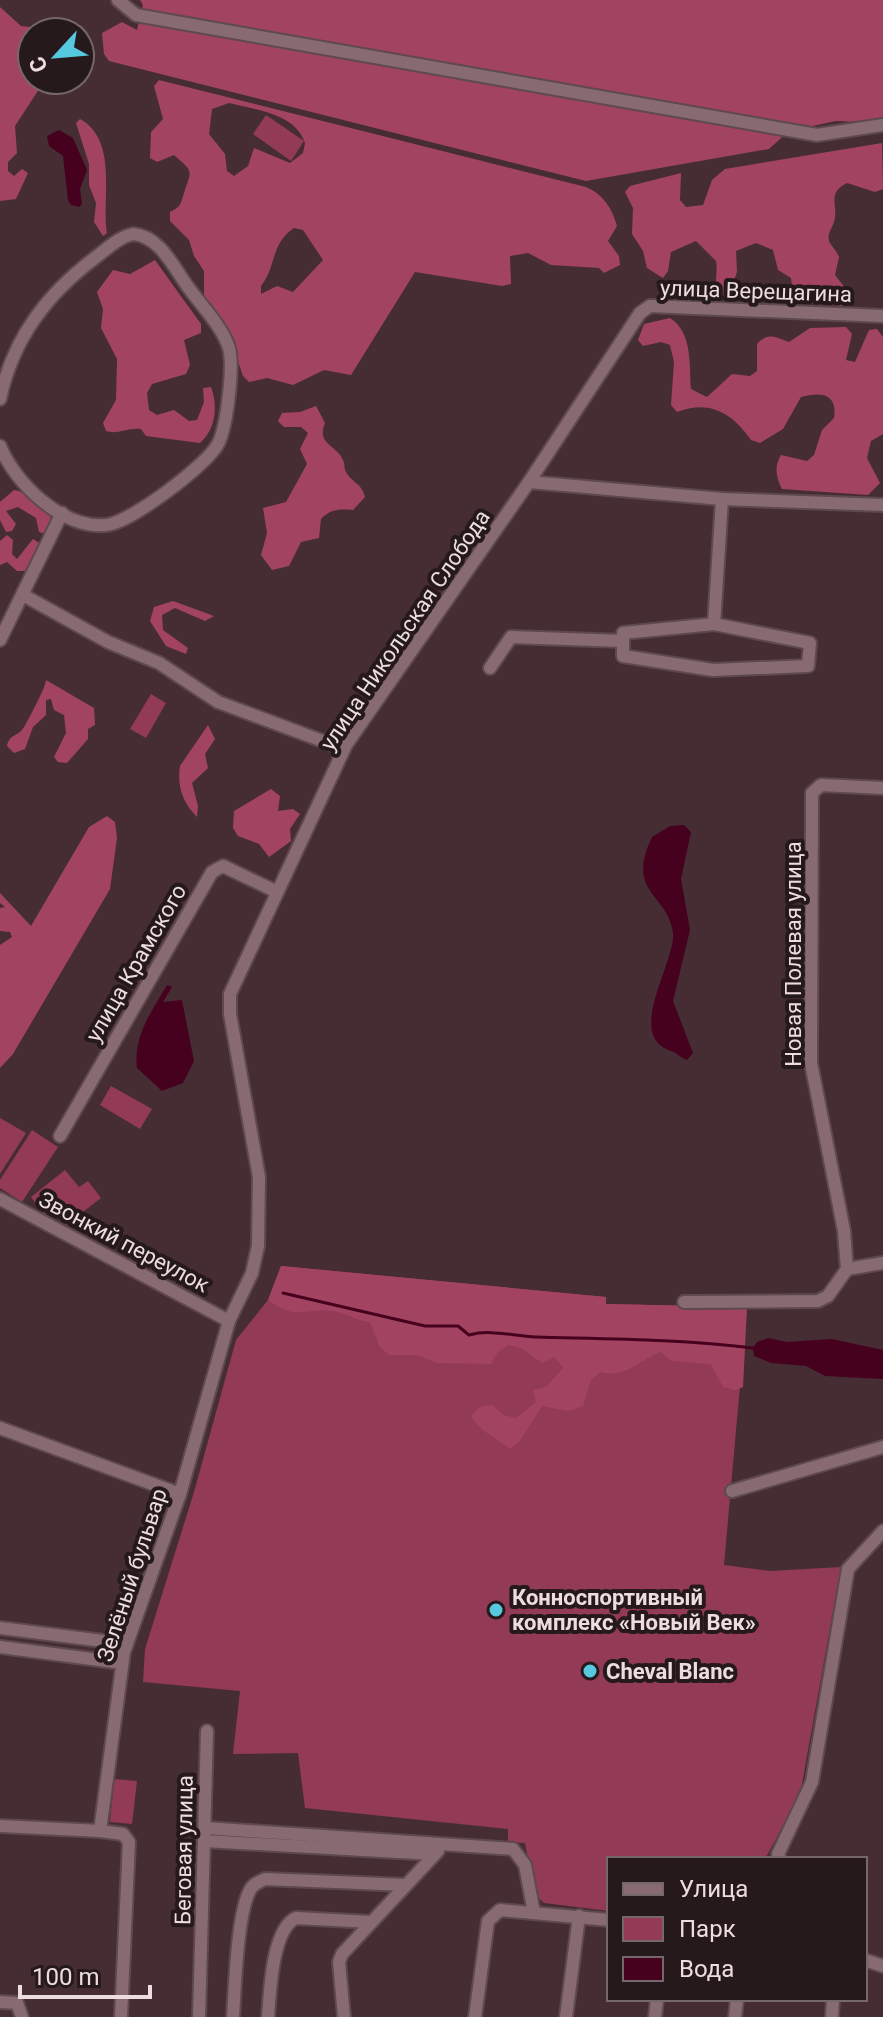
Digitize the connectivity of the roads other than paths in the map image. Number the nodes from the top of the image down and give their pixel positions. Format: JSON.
{"nodes":[{"id":1,"x":118,"y":0,"type":"edge"},
{"id":2,"x":883,"y":125,"type":"edge"},
{"id":3,"x":883,"y":316,"type":"edge"},
{"id":4,"x":0,"y":399,"type":"edge"},
{"id":5,"x":0,"y":446,"type":"edge"},
{"id":6,"x":529,"y":482,"type":"junction"},
{"id":7,"x":722,"y":499,"type":"junction"},
{"id":8,"x":883,"y":505,"type":"edge"},
{"id":9,"x":62,"y":513,"type":"junction"},
{"id":10,"x":23,"y":595,"type":"junction"},
{"id":11,"x":714,"y":624,"type":"junction"},
{"id":12,"x":0,"y":640,"type":"edge"},
{"id":13,"x":623,"y":641,"type":"junction"},
{"id":14,"x":490,"y":668,"type":"dead end"},
{"id":15,"x":344,"y":749,"type":"junction"},
{"id":16,"x":883,"y":788,"type":"edge"},
{"id":17,"x":275,"y":891,"type":"junction"},
{"id":18,"x":60,"y":1136,"type":"dead end"},
{"id":19,"x":0,"y":1199,"type":"edge"},
{"id":20,"x":883,"y":1263,"type":"edge"},
{"id":21,"x":847,"y":1269,"type":"junction"},
{"id":22,"x":684,"y":1302,"type":"dead end"},
{"id":23,"x":229,"y":1321,"type":"junction"},
{"id":24,"x":0,"y":1428,"type":"edge"},
{"id":25,"x":883,"y":1447,"type":"edge"},
{"id":26,"x":732,"y":1491,"type":"dead end"},
{"id":27,"x":180,"y":1494,"type":"junction"},
{"id":28,"x":883,"y":1531,"type":"edge"},
{"id":29,"x":0,"y":1628,"type":"edge"},
{"id":30,"x":127,"y":1644,"type":"junction"},
{"id":31,"x":0,"y":1647,"type":"edge"},
{"id":32,"x":122,"y":1663,"type":"junction"},
{"id":33,"x":207,"y":1731,"type":"dead end"},
{"id":34,"x":0,"y":1826,"type":"edge"},
{"id":35,"x":100,"y":1831,"type":"junction"},
{"id":36,"x":205,"y":1834,"type":"junction"},
{"id":37,"x":445,"y":1843,"type":"junction"},
{"id":38,"x":434,"y":1854,"type":"junction"},
{"id":39,"x":779,"y":1857,"type":"edge"},
{"id":40,"x":406,"y":1885,"type":"junction"},
{"id":41,"x":534,"y":1913,"type":"junction"},
{"id":42,"x":579,"y":1916,"type":"junction"},
{"id":43,"x":607,"y":1920,"type":"edge"},
{"id":44,"x":371,"y":1922,"type":"junction"},
{"id":45,"x":0,"y":2002,"type":"edge"},
{"id":46,"x":22,"y":2016,"type":"edge"},
{"id":47,"x":37,"y":2017,"type":"edge"},
{"id":48,"x":121,"y":2017,"type":"edge"},
{"id":49,"x":199,"y":2017,"type":"edge"},
{"id":50,"x":233,"y":2017,"type":"edge"},
{"id":51,"x":268,"y":2017,"type":"edge"},
{"id":52,"x":344,"y":2017,"type":"edge"},
{"id":53,"x":475,"y":2017,"type":"edge"},
{"id":54,"x":566,"y":2017,"type":"edge"}],
"edges":[{"from":1,"to":2,"type":"street"},
{"from":3,"to":6,"type":"street","name":"улица Верещагина"},
{"from":4,"to":9,"type":"street"},
{"from":5,"to":9,"type":"street"},
{"from":6,"to":7,"type":"street"},
{"from":6,"to":15,"type":"street","name":"улица Никольская Слобода"},
{"from":7,"to":8,"type":"street"},
{"from":7,"to":11,"type":"street"},
{"from":9,"to":10,"type":"street"},
{"from":10,"to":12,"type":"street"},
{"from":10,"to":15,"type":"street"},
{"from":11,"to":13,"type":"street"},
{"from":11,"to":13,"type":"street"},
{"from":13,"to":14,"type":"street"},
{"from":15,"to":17,"type":"street","name":"улица Никольская Слобода"},
{"from":16,"to":21,"type":"street","name":"Новая Полевая улица"},
{"from":17,"to":18,"type":"street","name":"улица Крамского"},
{"from":17,"to":23,"type":"street","name":"улица Никольская Слобода"},
{"from":19,"to":23,"type":"street","name":"Звонкий переулок"},
{"from":20,"to":21,"type":"street"},
{"from":21,"to":22,"type":"street"},
{"from":23,"to":27,"type":"street","name":"Зелёный бульвар"},
{"from":24,"to":27,"type":"street"},
{"from":25,"to":26,"type":"street"},
{"from":27,"to":30,"type":"street","name":"Зелёный бульвар"},
{"from":28,"to":39,"type":"street"},
{"from":29,"to":30,"type":"street"},
{"from":30,"to":32,"type":"street","name":"Зелёный бульвар"},
{"from":31,"to":32,"type":"street"},
{"from":32,"to":35,"type":"street","name":"Зелёный бульвар"},
{"from":33,"to":36,"type":"street","name":"Беговая улица"},
{"from":34,"to":35,"type":"street"},
{"from":35,"to":48,"type":"street"},
{"from":36,"to":37,"type":"street"},
{"from":36,"to":38,"type":"street"},
{"from":36,"to":49,"type":"street","name":"Беговая улица"},
{"from":37,"to":38,"type":"street"},
{"from":37,"to":41,"type":"street"},
{"from":38,"to":40,"type":"street"},
{"from":40,"to":44,"type":"street"},
{"from":40,"to":50,"type":"street"},
{"from":41,"to":42,"type":"street"},
{"from":41,"to":53,"type":"street"},
{"from":42,"to":43,"type":"street"},
{"from":42,"to":54,"type":"street"},
{"from":44,"to":51,"type":"street"},
{"from":44,"to":52,"type":"street"},
{"from":45,"to":46,"type":"street"},
{"from":46,"to":47,"type":"street"}]}
